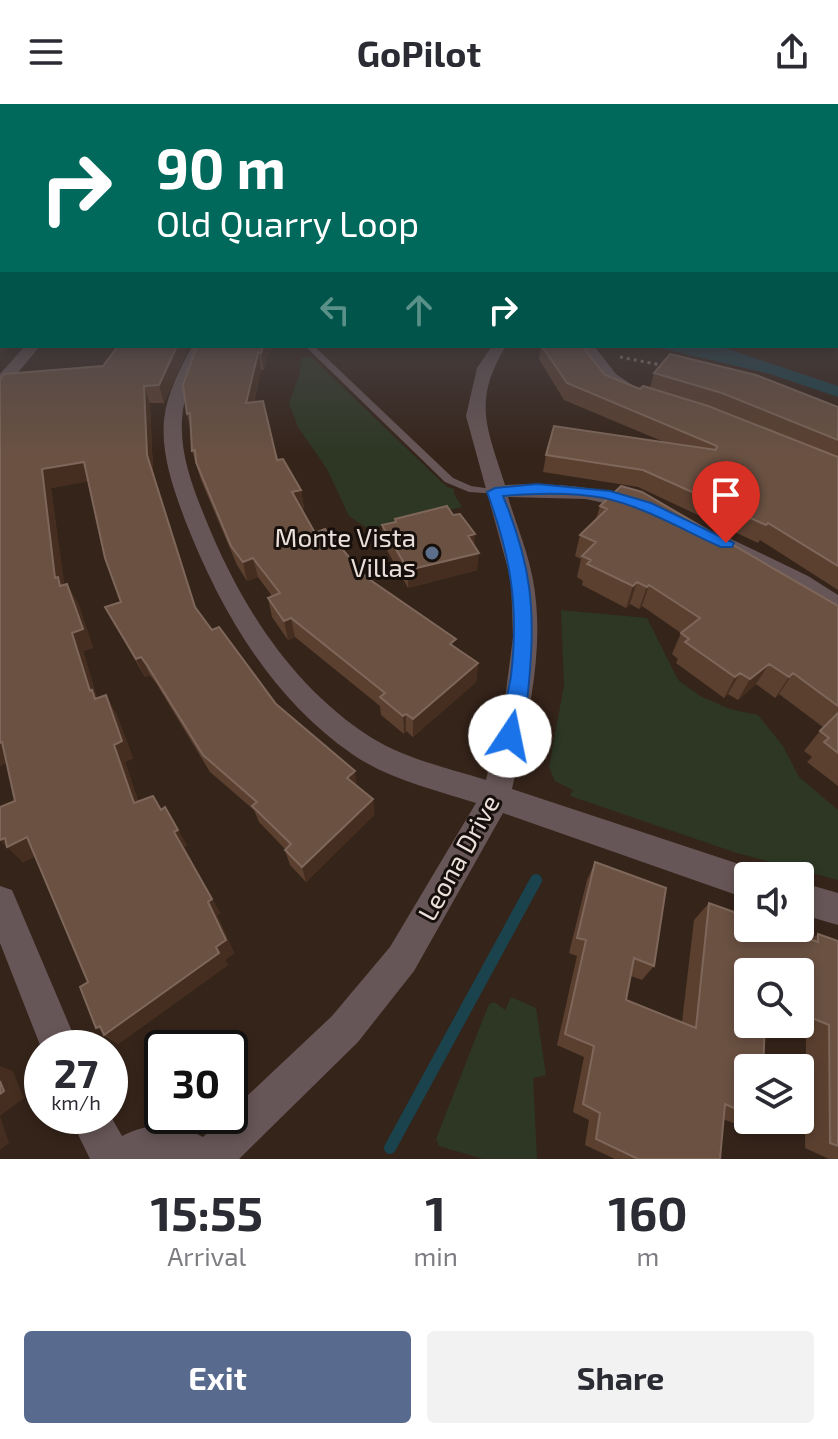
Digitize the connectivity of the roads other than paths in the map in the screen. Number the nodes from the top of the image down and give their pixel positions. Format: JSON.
{"nodes":[{"id":1,"x":24,"y":356,"type":"edge"},
{"id":2,"x":194,"y":356,"type":"edge"},
{"id":3,"x":320,"y":356,"type":"edge"},
{"id":4,"x":492,"y":356,"type":"edge"},
{"id":5,"x":595,"y":356,"type":"edge"},
{"id":6,"x":0,"y":384,"type":"edge"},
{"id":7,"x":653,"y":401,"type":"edge"},
{"id":8,"x":495,"y":492,"type":"junction"},
{"id":9,"x":659,"y":513,"type":"edge"},
{"id":10,"x":713,"y":537,"type":"edge"},
{"id":11,"x":838,"y":606,"type":"edge"},
{"id":12,"x":496,"y":797,"type":"junction"},
{"id":13,"x":734,"y":878,"type":"edge"},
{"id":14,"x":0,"y":902,"type":"edge"},
{"id":15,"x":814,"y":902,"type":"edge"},
{"id":16,"x":838,"y":909,"type":"edge"},
{"id":17,"x":53,"y":1030,"type":"edge"},
{"id":18,"x":99,"y":1134,"type":"edge"},
{"id":19,"x":112,"y":1159,"type":"edge"},
{"id":20,"x":123,"y":1159,"type":"edge"},
{"id":21,"x":197,"y":1159,"type":"edge"},
{"id":22,"x":210,"y":1159,"type":"edge"}],
"edges":[{"from":1,"to":6,"type":"street"},
{"from":2,"to":12,"type":"street"},
{"from":3,"to":8,"type":"lane"},
{"from":4,"to":8,"type":"street","name":"Leona Drive"},
{"from":5,"to":7,"type":"street"},
{"from":8,"to":9,"type":"street"},
{"from":8,"to":12,"type":"street","name":"Leona Drive"},
{"from":10,"to":11,"type":"street"},
{"from":12,"to":13,"type":"street"},
{"from":12,"to":22,"type":"street","name":"Leona Drive"},
{"from":14,"to":17,"type":"street"},
{"from":15,"to":16,"type":"street"},
{"from":18,"to":19,"type":"street"},
{"from":20,"to":21,"type":"street"}]}
